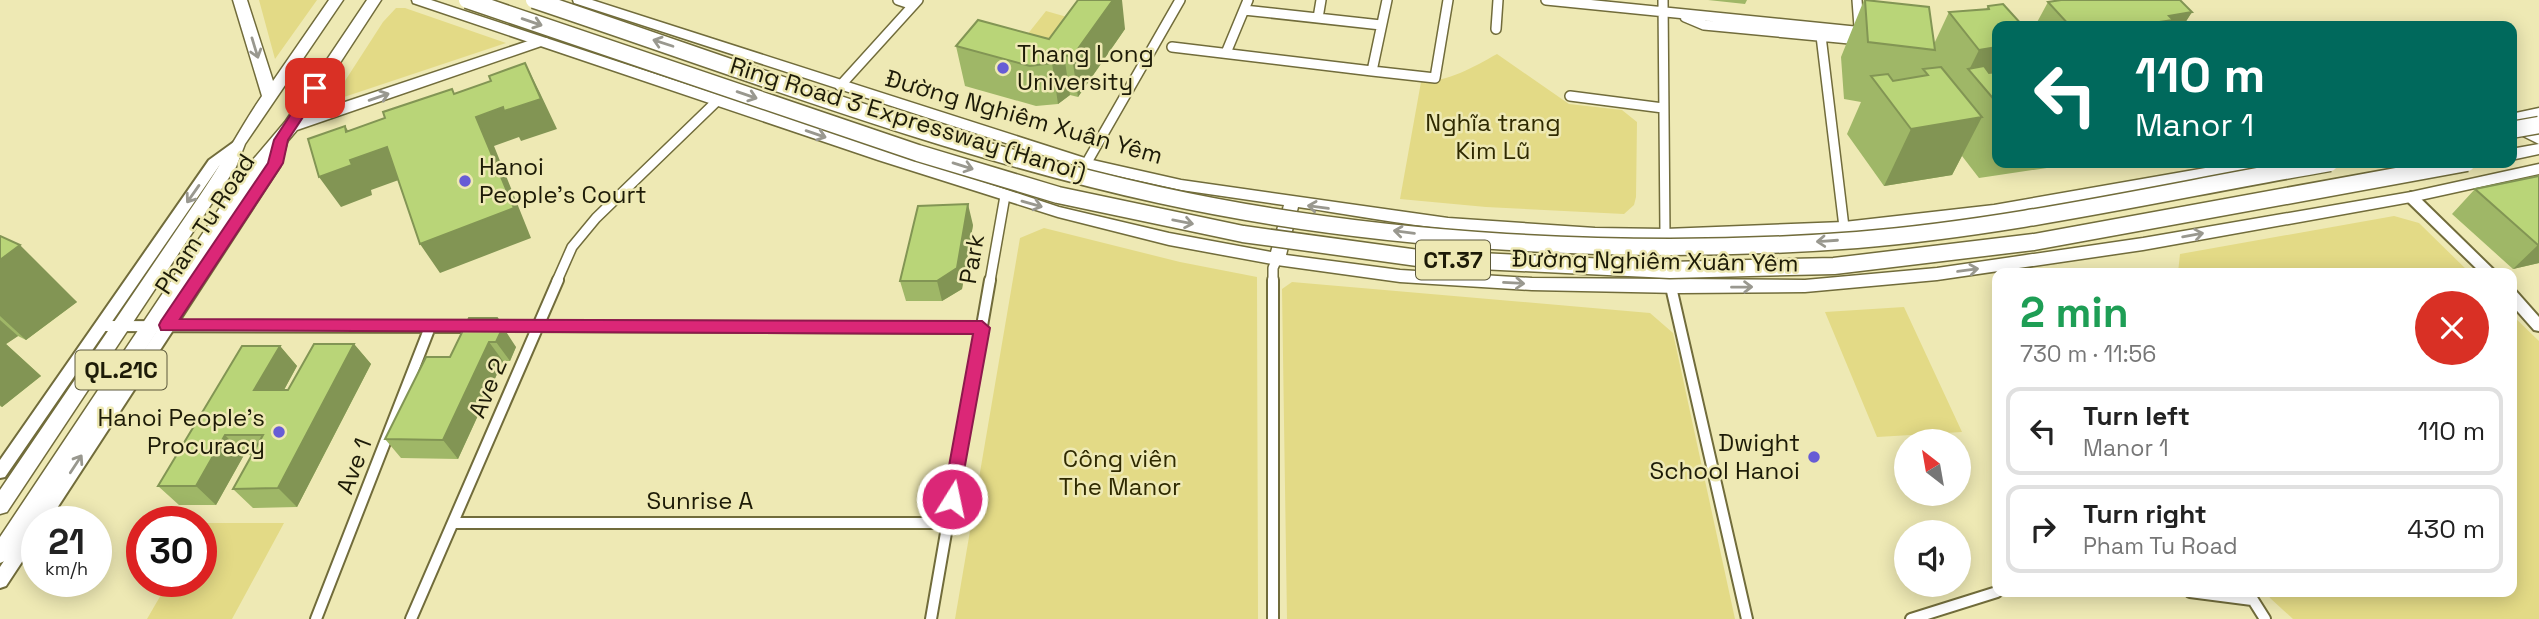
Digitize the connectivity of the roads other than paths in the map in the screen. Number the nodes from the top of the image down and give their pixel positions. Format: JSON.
{"nodes":[{"id":1,"x":240,"y":0,"type":"edge"},
{"id":2,"x":336,"y":0,"type":"edge"},
{"id":3,"x":374,"y":0,"type":"edge"},
{"id":4,"x":467,"y":0,"type":"edge"},
{"id":5,"x":534,"y":0,"type":"edge"},
{"id":6,"x":579,"y":0,"type":"edge"},
{"id":7,"x":898,"y":0,"type":"edge"},
{"id":8,"x":1180,"y":0,"type":"edge"},
{"id":9,"x":1248,"y":0,"type":"edge"},
{"id":10,"x":1321,"y":0,"type":"edge"},
{"id":11,"x":1387,"y":0,"type":"edge"},
{"id":12,"x":1448,"y":0,"type":"edge"},
{"id":13,"x":1499,"y":0,"type":"edge"},
{"id":14,"x":1548,"y":0,"type":"edge"},
{"id":15,"x":1663,"y":0,"type":"edge"},
{"id":16,"x":1857,"y":0,"type":"edge"},
{"id":17,"x":420,"y":1,"type":"edge"},
{"id":18,"x":915,"y":2,"type":"edge"},
{"id":19,"x":1599,"y":3,"type":"edge"},
{"id":20,"x":1244,"y":10,"type":"junction"},
{"id":21,"x":1662,"y":13,"type":"junction"},
{"id":22,"x":1318,"y":18,"type":"junction"},
{"id":23,"x":1703,"y":20,"type":"junction"},
{"id":24,"x":1381,"y":25,"type":"junction"},
{"id":25,"x":1496,"y":29,"type":"dead end"},
{"id":26,"x":1821,"y":36,"type":"junction"},
{"id":27,"x":1866,"y":36,"type":"junction"},
{"id":28,"x":542,"y":41,"type":"junction"},
{"id":29,"x":1172,"y":47,"type":"dead end"},
{"id":30,"x":1226,"y":53,"type":"junction"},
{"id":31,"x":1372,"y":71,"type":"junction"},
{"id":32,"x":840,"y":86,"type":"junction"},
{"id":33,"x":1570,"y":96,"type":"dead end"},
{"id":34,"x":270,"y":97,"type":"junction"},
{"id":35,"x":717,"y":101,"type":"junction"},
{"id":36,"x":1663,"y":108,"type":"junction"},
{"id":37,"x":2539,"y":113,"type":"edge"},
{"id":38,"x":2517,"y":119,"type":"edge"},
{"id":39,"x":2517,"y":125,"type":"edge"},
{"id":40,"x":2539,"y":125,"type":"edge"},
{"id":41,"x":2517,"y":129,"type":"edge"},
{"id":42,"x":286,"y":133,"type":"junction"},
{"id":43,"x":2539,"y":139,"type":"edge"},
{"id":44,"x":239,"y":143,"type":"junction"},
{"id":45,"x":2539,"y":149,"type":"edge"},
{"id":46,"x":2517,"y":154,"type":"edge"},
{"id":47,"x":1086,"y":164,"type":"junction"},
{"id":48,"x":2233,"y":168,"type":"edge"},
{"id":49,"x":2302,"y":168,"type":"edge"},
{"id":50,"x":2440,"y":168,"type":"edge"},
{"id":51,"x":2539,"y":169,"type":"edge"},
{"id":52,"x":1005,"y":196,"type":"junction"},
{"id":53,"x":2411,"y":197,"type":"junction"},
{"id":54,"x":1291,"y":203,"type":"junction"},
{"id":55,"x":1843,"y":227,"type":"junction"},
{"id":56,"x":1665,"y":234,"type":"junction"},
{"id":57,"x":1277,"y":259,"type":"junction"},
{"id":58,"x":2485,"y":268,"type":"edge"},
{"id":59,"x":1671,"y":287,"type":"junction"},
{"id":60,"x":2517,"y":302,"type":"edge"},
{"id":61,"x":159,"y":325,"type":"junction"},
{"id":62,"x":102,"y":326,"type":"junction"},
{"id":63,"x":122,"y":326,"type":"junction"},
{"id":64,"x":536,"y":326,"type":"junction"},
{"id":65,"x":2539,"y":326,"type":"edge"},
{"id":66,"x":430,"y":327,"type":"junction"},
{"id":67,"x":982,"y":328,"type":"junction"},
{"id":68,"x":0,"y":472,"type":"edge"},
{"id":69,"x":0,"y":506,"type":"edge"},
{"id":70,"x":48,"y":506,"type":"edge"},
{"id":71,"x":453,"y":523,"type":"junction"},
{"id":72,"x":947,"y":523,"type":"junction"},
{"id":73,"x":21,"y":549,"type":"edge"},
{"id":74,"x":0,"y":554,"type":"edge"},
{"id":75,"x":0,"y":581,"type":"edge"},
{"id":76,"x":1992,"y":594,"type":"edge"},
{"id":77,"x":2251,"y":597,"type":"edge"},
{"id":78,"x":316,"y":619,"type":"edge"},
{"id":79,"x":411,"y":619,"type":"edge"},
{"id":80,"x":931,"y":619,"type":"edge"},
{"id":81,"x":1273,"y":619,"type":"edge"},
{"id":82,"x":1747,"y":619,"type":"edge"},
{"id":83,"x":1911,"y":619,"type":"edge"},
{"id":84,"x":2265,"y":619,"type":"edge"}],
"edges":[{"from":1,"to":34,"type":"highway","one_way":true},
{"from":2,"to":34,"type":"highway","name":"Pham Tu Road","number":"QL.21C"},
{"from":3,"to":42,"type":"highway","name":"Pham Tu Road","number":"QL.21C"},
{"from":4,"to":50,"type":"highway","name":"Ring Road 3 Expressway (Hanoi)","number":"CT.37","one_way":true,"bridge":true},
{"from":49,"to":5,"type":"highway","name":"Ring Road 3 Expressway (Hanoi)","number":"CT.37","one_way":true,"bridge":true},
{"from":6,"to":32,"type":"main road","name":"Đường Nghiêm Xuân Yêm"},
{"from":7,"to":18,"type":"street"},
{"from":8,"to":47,"type":"street"},
{"from":9,"to":20,"type":"street"},
{"from":10,"to":22,"type":"street"},
{"from":11,"to":24,"type":"street"},
{"from":12,"to":31,"type":"street"},
{"from":13,"to":25,"type":"street"},
{"from":14,"to":19,"type":"street"},
{"from":15,"to":21,"type":"street"},
{"from":16,"to":27,"type":"street"},
{"from":17,"to":28,"type":"main road","name":"Đường Nghiêm Xuân Yêm"},
{"from":18,"to":32,"type":"street"},
{"from":19,"to":21,"type":"street"},
{"from":20,"to":22,"type":"street"},
{"from":20,"to":30,"type":"street"},
{"from":21,"to":23,"type":"street"},
{"from":21,"to":36,"type":"street"},
{"from":22,"to":24,"type":"street"},
{"from":23,"to":26,"type":"street"},
{"from":23,"to":27,"type":"street"},
{"from":24,"to":31,"type":"street"},
{"from":26,"to":27,"type":"street"},
{"from":26,"to":55,"type":"street"},
{"from":28,"to":35,"type":"main road","name":"Đường Nghiêm Xuân Yêm"},
{"from":42,"to":28,"type":"highway","one_way":true},
{"from":29,"to":30,"type":"street"},
{"from":30,"to":31,"type":"street"},
{"from":32,"to":47,"type":"main road","name":"Đường Nghiêm Xuân Yêm"},
{"from":33,"to":36,"type":"street"},
{"from":34,"to":44,"type":"highway","name":"Pham Tu Road","number":"QL.21C"},
{"from":35,"to":52,"type":"main road","name":"Đường Nghiêm Xuân Yêm","one_way":true},
{"from":35,"to":64,"type":"street","name":"Ave 2"},
{"from":36,"to":56,"type":"street"},
{"from":37,"to":38,"type":"main road"},
{"from":39,"to":43,"type":"main road"},
{"from":40,"to":41,"type":"highway","bridge":true},
{"from":42,"to":61,"type":"highway","name":"Pham Tu Road","number":"QL.21C"},
{"from":44,"to":62,"type":"main road","name":"Pham Tu Road","one_way":true},
{"from":44,"to":63,"type":"highway","name":"Pham Tu Road","number":"QL.21C"},
{"from":45,"to":46,"type":"highway"},
{"from":47,"to":54,"type":"main road","name":"Đường Nghiêm Xuân Yêm"},
{"from":48,"to":55,"type":"main road","name":"Đường Nghiêm Xuân Yêm"},
{"from":51,"to":53,"type":"main road","name":"Đường Nghiêm Xuân Yêm"},
{"from":52,"to":57,"type":"main road","name":"Đường Nghiêm Xuân Yêm","one_way":true},
{"from":52,"to":67,"type":"street","name":"Park"},
{"from":53,"to":58,"type":"main road"},
{"from":59,"to":53,"type":"main road","name":"Đường Nghiêm Xuân Yêm","one_way":true},
{"from":56,"to":54,"type":"main road","name":"Đường Nghiêm Xuân Yêm","one_way":true},
{"from":54,"to":57,"type":"main road"},
{"from":55,"to":56,"type":"main road","name":"Đường Nghiêm Xuân Yêm"},
{"from":57,"to":59,"type":"main road","name":"Đường Nghiêm Xuân Yêm","one_way":true},
{"from":57,"to":81,"type":"street"},
{"from":59,"to":82,"type":"street"},
{"from":60,"to":65,"type":"main road"},
{"from":61,"to":63,"type":"street"},
{"from":61,"to":66,"type":"street"},
{"from":70,"to":61,"type":"main road","name":"Pham Tu Road","one_way":true},
{"from":61,"to":74,"type":"highway","number":"QL.21C"},
{"from":62,"to":63,"type":"street"},
{"from":62,"to":68,"type":"main road","name":"Pham Tu Road"},
{"from":63,"to":69,"type":"highway","name":"Pham Tu Road"},
{"from":64,"to":66,"type":"street"},
{"from":64,"to":67,"type":"street"},
{"from":64,"to":71,"type":"street","name":"Ave 2"},
{"from":66,"to":78,"type":"street","name":"Ave 1"},
{"from":67,"to":72,"type":"street","name":"Park"},
{"from":71,"to":72,"type":"street","name":"Sunrise A"},
{"from":71,"to":79,"type":"street","name":"Ave 2"},
{"from":72,"to":80,"type":"street","name":"Park"},
{"from":73,"to":75,"type":"main road","name":"Pham Tu Road"},
{"from":76,"to":83,"type":"street"},
{"from":77,"to":84,"type":"street"}]}
